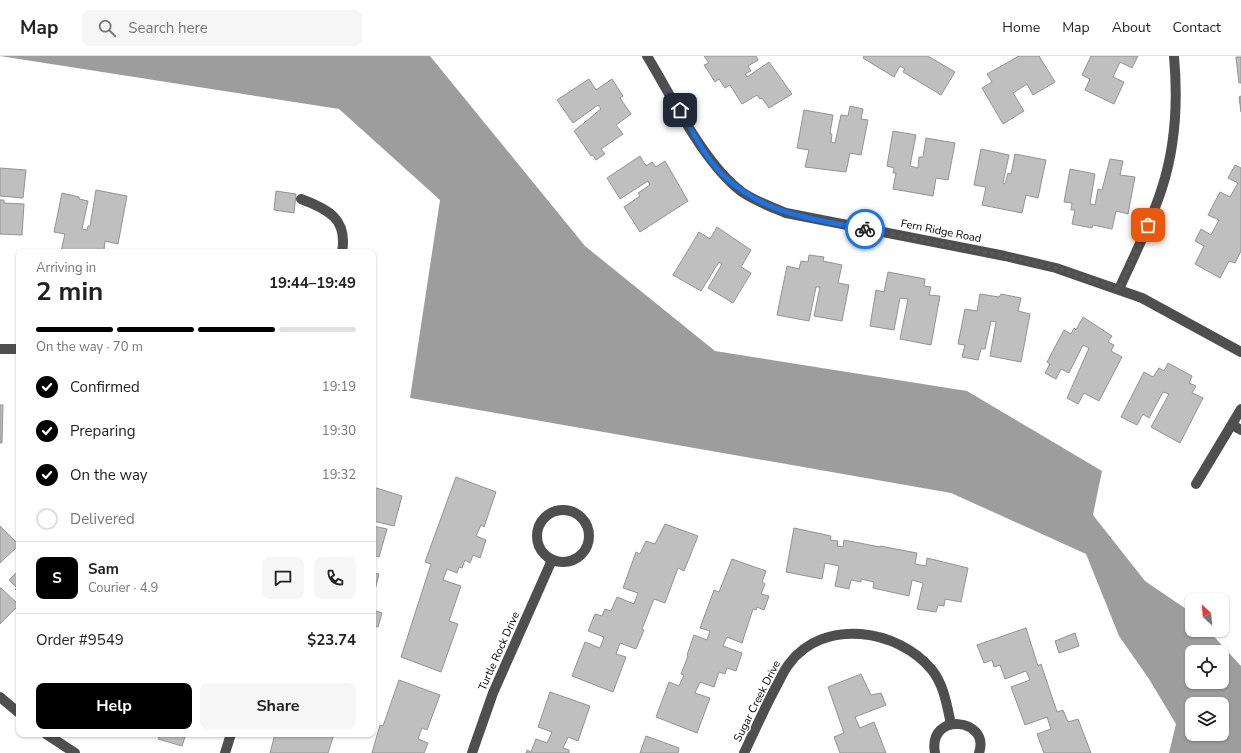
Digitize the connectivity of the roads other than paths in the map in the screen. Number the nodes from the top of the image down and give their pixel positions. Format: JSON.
{"nodes":[{"id":1,"x":647,"y":56,"type":"edge"},
{"id":2,"x":1174,"y":56,"type":"edge"},
{"id":3,"x":301,"y":199,"type":"dead end"},
{"id":4,"x":342,"y":249,"type":"edge"},
{"id":5,"x":1119,"y":289,"type":"junction"},
{"id":6,"x":0,"y":349,"type":"edge"},
{"id":7,"x":16,"y":349,"type":"edge"},
{"id":8,"x":1241,"y":352,"type":"edge"},
{"id":9,"x":1241,"y":409,"type":"edge"},
{"id":10,"x":1232,"y":425,"type":"junction"},
{"id":11,"x":1241,"y":430,"type":"edge"},
{"id":12,"x":1196,"y":484,"type":"dead end"},
{"id":13,"x":552,"y":560,"type":"junction"},
{"id":14,"x":0,"y":697,"type":"edge"},
{"id":15,"x":16,"y":710,"type":"edge"},
{"id":16,"x":951,"y":724,"type":"junction"},
{"id":17,"x":51,"y":737,"type":"edge"},
{"id":18,"x":230,"y":737,"type":"edge"},
{"id":19,"x":75,"y":753,"type":"edge"},
{"id":20,"x":225,"y":753,"type":"edge"},
{"id":21,"x":472,"y":753,"type":"edge"},
{"id":22,"x":744,"y":753,"type":"edge"},
{"id":23,"x":935,"y":753,"type":"edge"},
{"id":24,"x":979,"y":753,"type":"edge"}],
"edges":[{"from":1,"to":5,"type":"street","name":"Fern Ridge Road"},
{"from":2,"to":5,"type":"street"},
{"from":3,"to":4,"type":"street"},
{"from":5,"to":8,"type":"street","name":"Fern Ridge Road"},
{"from":6,"to":7,"type":"street"},
{"from":9,"to":10,"type":"street"},
{"from":10,"to":11,"type":"street"},
{"from":10,"to":12,"type":"street"},
{"from":13,"to":13,"type":"street"},
{"from":13,"to":21,"type":"street","name":"Turtle Rock Drive"},
{"from":14,"to":15,"type":"street"},
{"from":16,"to":22,"type":"street","name":"Sugar Creek Drive"},
{"from":16,"to":23,"type":"street"},
{"from":16,"to":24,"type":"street"},
{"from":17,"to":19,"type":"street"},
{"from":18,"to":20,"type":"street"}]}
